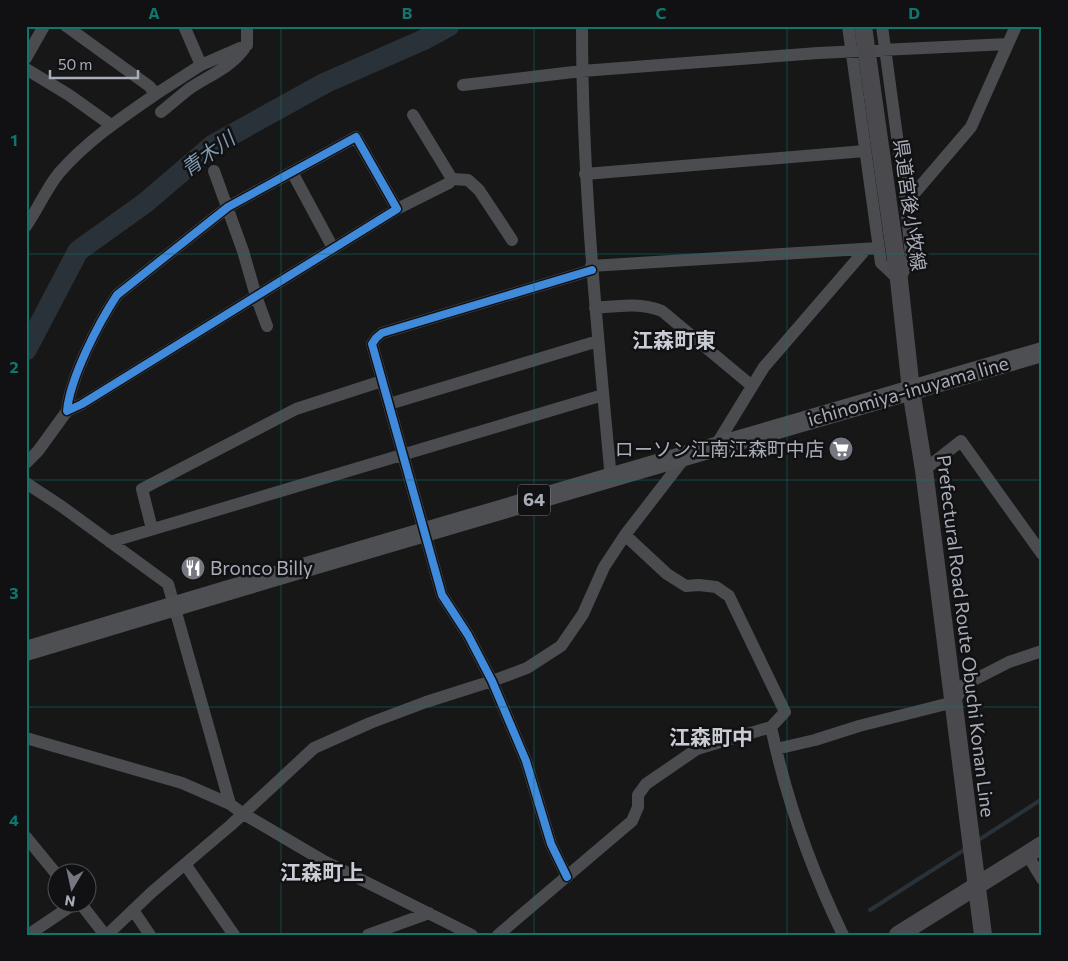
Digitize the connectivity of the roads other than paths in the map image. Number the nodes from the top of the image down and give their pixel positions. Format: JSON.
{"nodes":[{"id":1,"x":44,"y":26,"type":"edge"},
{"id":2,"x":66,"y":26,"type":"edge"},
{"id":3,"x":184,"y":26,"type":"edge"},
{"id":4,"x":247,"y":26,"type":"edge"},
{"id":5,"x":582,"y":26,"type":"edge"},
{"id":6,"x":848,"y":26,"type":"edge"},
{"id":7,"x":863,"y":26,"type":"edge"},
{"id":8,"x":882,"y":26,"type":"edge"},
{"id":9,"x":1016,"y":26,"type":"edge"},
{"id":10,"x":1008,"y":44,"type":"junction"},
{"id":11,"x":247,"y":45,"type":"junction"},
{"id":12,"x":885,"y":50,"type":"junction"},
{"id":13,"x":851,"y":51,"type":"junction"},
{"id":14,"x":26,"y":58,"type":"edge"},
{"id":15,"x":201,"y":65,"type":"junction"},
{"id":16,"x":26,"y":68,"type":"edge"},
{"id":17,"x":582,"y":71,"type":"junction"},
{"id":18,"x":463,"y":85,"type":"dead end"},
{"id":19,"x":156,"y":94,"type":"junction"},
{"id":20,"x":161,"y":112,"type":"dead end"},
{"id":21,"x":413,"y":115,"type":"dead end"},
{"id":22,"x":111,"y":125,"type":"junction"},
{"id":23,"x":865,"y":151,"type":"junction"},
{"id":24,"x":214,"y":171,"type":"dead end"},
{"id":25,"x":292,"y":172,"type":"junction"},
{"id":26,"x":585,"y":174,"type":"junction"},
{"id":27,"x":452,"y":179,"type":"junction"},
{"id":28,"x":906,"y":203,"type":"junction"},
{"id":29,"x":228,"y":207,"type":"junction"},
{"id":30,"x":397,"y":209,"type":"junction"},
{"id":31,"x":29,"y":218,"type":"edge"},
{"id":32,"x":512,"y":240,"type":"dead end"},
{"id":33,"x":333,"y":248,"type":"junction"},
{"id":34,"x":872,"y":248,"type":"junction"},
{"id":35,"x":592,"y":268,"type":"junction"},
{"id":36,"x":899,"y":280,"type":"junction"},
{"id":37,"x":256,"y":296,"type":"junction"},
{"id":38,"x":595,"y":308,"type":"junction"},
{"id":39,"x":267,"y":326,"type":"dead end"},
{"id":40,"x":598,"y":341,"type":"junction"},
{"id":41,"x":1042,"y":352,"type":"edge"},
{"id":42,"x":382,"y":382,"type":"junction"},
{"id":43,"x":752,"y":386,"type":"junction"},
{"id":44,"x":911,"y":390,"type":"junction"},
{"id":45,"x":603,"y":394,"type":"junction"},
{"id":46,"x":389,"y":404,"type":"junction"},
{"id":47,"x":67,"y":411,"type":"junction"},
{"id":48,"x":715,"y":447,"type":"junction"},
{"id":49,"x":402,"y":453,"type":"junction"},
{"id":50,"x":686,"y":456,"type":"junction"},
{"id":51,"x":26,"y":463,"type":"edge"},
{"id":52,"x":924,"y":470,"type":"junction"},
{"id":53,"x":611,"y":479,"type":"junction"},
{"id":54,"x":26,"y":483,"type":"edge"},
{"id":55,"x":152,"y":529,"type":"junction"},
{"id":56,"x":424,"y":531,"type":"junction"},
{"id":57,"x":625,"y":535,"type":"junction"},
{"id":58,"x":110,"y":542,"type":"junction"},
{"id":59,"x":1042,"y":554,"type":"edge"},
{"id":60,"x":175,"y":606,"type":"junction"},
{"id":61,"x":1042,"y":651,"type":"edge"},
{"id":62,"x":26,"y":652,"type":"edge"},
{"id":63,"x":492,"y":681,"type":"junction"},
{"id":64,"x":954,"y":702,"type":"junction"},
{"id":65,"x":771,"y":726,"type":"junction"},
{"id":66,"x":26,"y":738,"type":"edge"},
{"id":67,"x":776,"y":749,"type":"junction"},
{"id":68,"x":230,"y":804,"type":"junction"},
{"id":69,"x":242,"y":813,"type":"junction"},
{"id":70,"x":26,"y":837,"type":"edge"},
{"id":71,"x":1042,"y":845,"type":"edge"},
{"id":72,"x":1026,"y":854,"type":"junction"},
{"id":73,"x":48,"y":864,"type":"edge"},
{"id":74,"x":185,"y":864,"type":"junction"},
{"id":75,"x":567,"y":877,"type":"junction"},
{"id":76,"x":1042,"y":879,"type":"edge"},
{"id":77,"x":976,"y":887,"type":"junction"},
{"id":78,"x":133,"y":910,"type":"junction"},
{"id":79,"x":429,"y":913,"type":"junction"},
{"id":80,"x":59,"y":914,"type":"edge"},
{"id":81,"x":88,"y":914,"type":"edge"},
{"id":82,"x":28,"y":935,"type":"edge"},
{"id":83,"x":106,"y":935,"type":"edge"},
{"id":84,"x":150,"y":935,"type":"edge"},
{"id":85,"x":234,"y":935,"type":"edge"},
{"id":86,"x":368,"y":935,"type":"edge"},
{"id":87,"x":472,"y":935,"type":"edge"},
{"id":88,"x":498,"y":935,"type":"edge"},
{"id":89,"x":843,"y":935,"type":"edge"},
{"id":90,"x":898,"y":935,"type":"edge"},
{"id":91,"x":983,"y":935,"type":"edge"}],
"edges":[{"from":1,"to":14,"type":"street"},
{"from":2,"to":19,"type":"street"},
{"from":3,"to":15,"type":"street"},
{"from":4,"to":11,"type":"street"},
{"from":5,"to":17,"type":"street"},
{"from":6,"to":13,"type":"street"},
{"from":7,"to":36,"type":"main road","name":"県道宮後小牧線","bridge":true},
{"from":8,"to":12,"type":"street"},
{"from":9,"to":10,"type":"street"},
{"from":10,"to":12,"type":"street"},
{"from":10,"to":28,"type":"street"},
{"from":11,"to":15,"type":"street"},
{"from":11,"to":20,"type":"street"},
{"from":12,"to":13,"type":"street"},
{"from":12,"to":28,"type":"street"},
{"from":13,"to":17,"type":"street"},
{"from":13,"to":23,"type":"street"},
{"from":15,"to":19,"type":"street"},
{"from":16,"to":22,"type":"street"},
{"from":17,"to":18,"type":"street"},
{"from":17,"to":26,"type":"street"},
{"from":19,"to":22,"type":"street"},
{"from":21,"to":27,"type":"street"},
{"from":22,"to":31,"type":"street"},
{"from":23,"to":26,"type":"street"},
{"from":23,"to":34,"type":"street"},
{"from":24,"to":29,"type":"street"},
{"from":25,"to":29,"type":"street"},
{"from":25,"to":30,"type":"street"},
{"from":25,"to":33,"type":"street"},
{"from":26,"to":35,"type":"street"},
{"from":27,"to":30,"type":"street"},
{"from":27,"to":32,"type":"street"},
{"from":28,"to":36,"type":"street"},
{"from":29,"to":37,"type":"street"},
{"from":29,"to":47,"type":"street"},
{"from":30,"to":33,"type":"street"},
{"from":33,"to":37,"type":"street"},
{"from":34,"to":35,"type":"street"},
{"from":34,"to":36,"type":"street"},
{"from":34,"to":43,"type":"street"},
{"from":35,"to":38,"type":"street"},
{"from":35,"to":42,"type":"street"},
{"from":36,"to":44,"type":"main road","name":"県道宮後小牧線"},
{"from":37,"to":39,"type":"street"},
{"from":37,"to":47,"type":"street"},
{"from":38,"to":40,"type":"street"},
{"from":38,"to":43,"type":"street"},
{"from":40,"to":45,"type":"street"},
{"from":40,"to":46,"type":"street"},
{"from":41,"to":44,"type":"main road","name":"ichinomiya-inuyama line","number":"64"},
{"from":42,"to":46,"type":"street"},
{"from":42,"to":55,"type":"street"},
{"from":43,"to":48,"type":"street"},
{"from":44,"to":48,"type":"main road","name":"ichinomiya-inuyama line","number":"64"},
{"from":44,"to":52,"type":"main road","name":"Prefectural Road Route Obuchi Konan Line"},
{"from":45,"to":49,"type":"street"},
{"from":45,"to":53,"type":"street"},
{"from":46,"to":49,"type":"street"},
{"from":47,"to":51,"type":"street"},
{"from":48,"to":50,"type":"main road","name":"ichinomiya-inuyama line","number":"64"},
{"from":49,"to":55,"type":"street"},
{"from":49,"to":56,"type":"street"},
{"from":50,"to":53,"type":"main road","name":"ichinomiya-inuyama line","number":"64"},
{"from":50,"to":57,"type":"street"},
{"from":52,"to":59,"type":"street"},
{"from":52,"to":64,"type":"main road","name":"Prefectural Road Route Obuchi Konan Line"},
{"from":53,"to":56,"type":"main road","name":"ichinomiya-inuyama line","number":"64"},
{"from":54,"to":58,"type":"street"},
{"from":55,"to":58,"type":"street"},
{"from":56,"to":60,"type":"main road","name":"ichinomiya-inuyama line","number":"64"},
{"from":56,"to":63,"type":"street"},
{"from":57,"to":63,"type":"street"},
{"from":57,"to":65,"type":"street"},
{"from":58,"to":60,"type":"street"},
{"from":60,"to":62,"type":"main road","name":"ichinomiya-inuyama line","number":"64"},
{"from":60,"to":68,"type":"street"},
{"from":61,"to":64,"type":"street"},
{"from":63,"to":69,"type":"street"},
{"from":63,"to":75,"type":"street"},
{"from":64,"to":67,"type":"street"},
{"from":64,"to":77,"type":"main road","name":"Prefectural Road Route Obuchi Konan Line"},
{"from":65,"to":67,"type":"street"},
{"from":65,"to":75,"type":"street"},
{"from":66,"to":68,"type":"street"},
{"from":67,"to":89,"type":"street"},
{"from":68,"to":69,"type":"street"},
{"from":69,"to":74,"type":"street"},
{"from":69,"to":79,"type":"street"},
{"from":70,"to":73,"type":"street"},
{"from":71,"to":72,"type":"main road"},
{"from":72,"to":76,"type":"street"},
{"from":72,"to":77,"type":"main road"},
{"from":74,"to":78,"type":"street"},
{"from":74,"to":85,"type":"street"},
{"from":75,"to":88,"type":"street"},
{"from":77,"to":90,"type":"main road"},
{"from":77,"to":91,"type":"main road","name":"Prefectural Road Route Obuchi Konan Line"},
{"from":78,"to":83,"type":"street"},
{"from":78,"to":84,"type":"street"},
{"from":79,"to":86,"type":"street"},
{"from":79,"to":87,"type":"street"},
{"from":80,"to":82,"type":"street"},
{"from":81,"to":83,"type":"street"}]}
